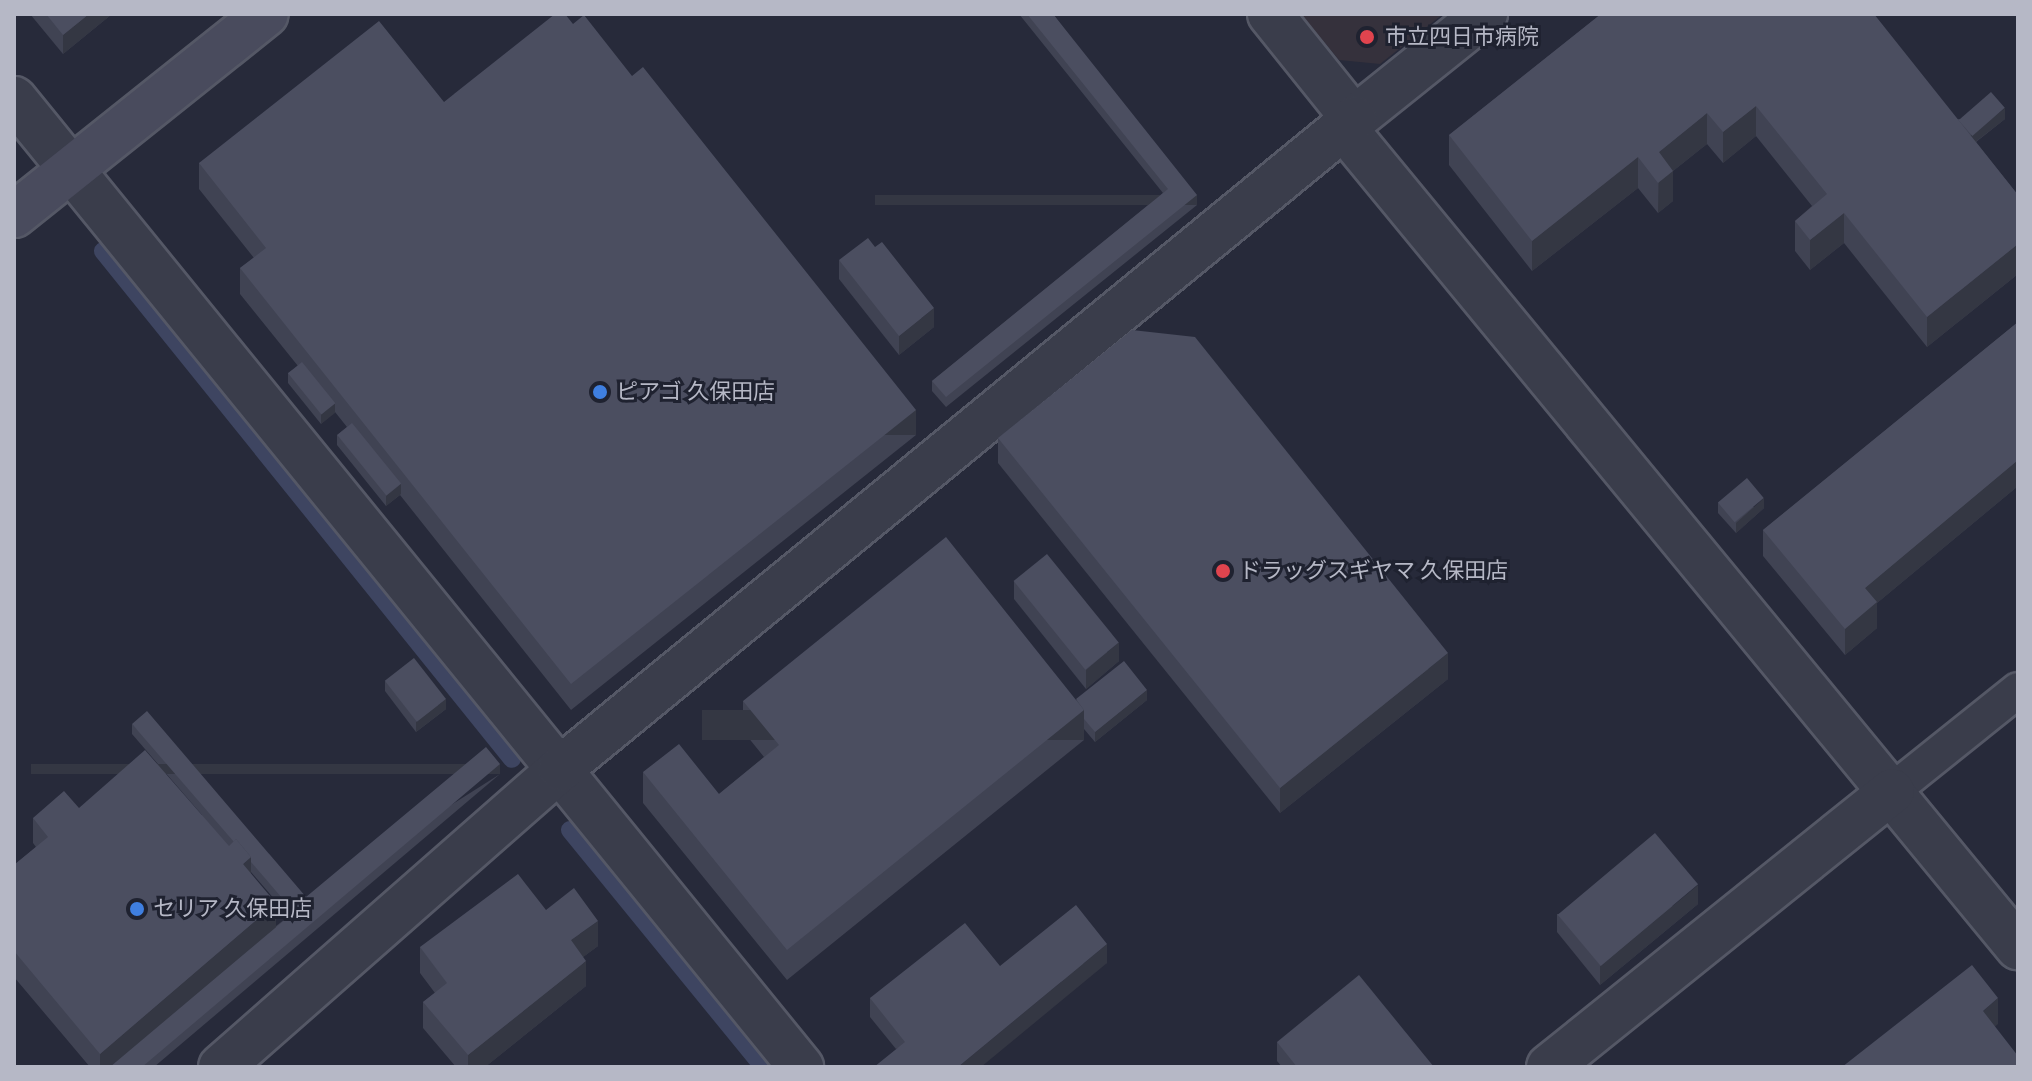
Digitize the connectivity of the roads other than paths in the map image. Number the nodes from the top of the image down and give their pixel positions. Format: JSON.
{"nodes":[{"id":1,"x":266,"y":14,"type":"edge"},
{"id":2,"x":1270,"y":14,"type":"edge"},
{"id":3,"x":1485,"y":14,"type":"edge"},
{"id":4,"x":14,"y":99,"type":"edge"},
{"id":5,"x":1349,"y":124,"type":"junction"},
{"id":6,"x":70,"y":169,"type":"junction"},
{"id":7,"x":14,"y":215,"type":"edge"},
{"id":8,"x":2018,"y":690,"type":"edge"},
{"id":9,"x":561,"y":768,"type":"junction"},
{"id":10,"x":1892,"y":791,"type":"junction"},
{"id":11,"x":2018,"y":947,"type":"edge"},
{"id":12,"x":221,"y":1067,"type":"edge"},
{"id":13,"x":801,"y":1067,"type":"edge"},
{"id":14,"x":1549,"y":1067,"type":"edge"}],
"edges":[{"from":1,"to":6,"type":"street"},
{"from":2,"to":5,"type":"street"},
{"from":3,"to":5,"type":"street"},
{"from":4,"to":6,"type":"street"},
{"from":5,"to":9,"type":"street"},
{"from":5,"to":10,"type":"street"},
{"from":6,"to":7,"type":"street"},
{"from":6,"to":9,"type":"street"},
{"from":8,"to":10,"type":"lane"},
{"from":9,"to":12,"type":"street"},
{"from":9,"to":13,"type":"street"},
{"from":10,"to":11,"type":"street"},
{"from":10,"to":14,"type":"street"}]}
